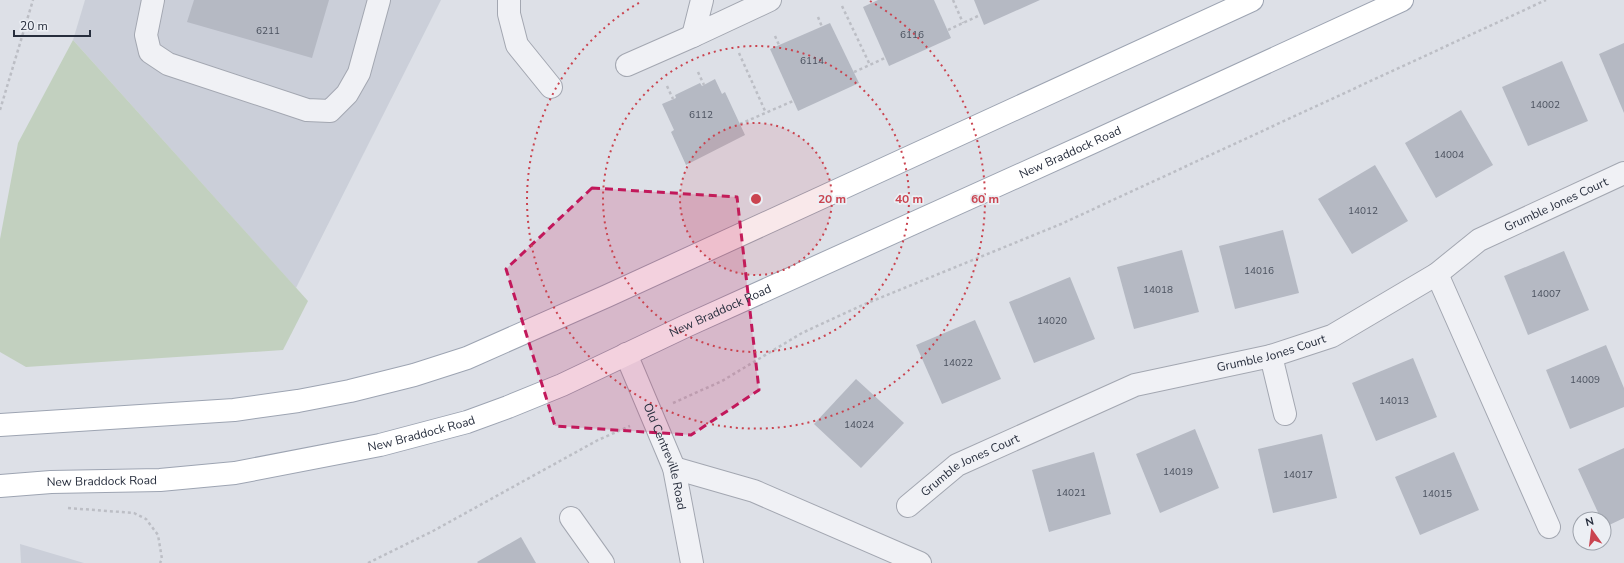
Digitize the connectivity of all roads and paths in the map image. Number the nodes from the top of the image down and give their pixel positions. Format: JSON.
{"nodes":[{"id":1,"x":33,"y":0,"type":"edge"},
{"id":2,"x":153,"y":0,"type":"edge"},
{"id":3,"x":379,"y":0,"type":"edge"},
{"id":4,"x":510,"y":0,"type":"edge"},
{"id":5,"x":702,"y":0,"type":"edge"},
{"id":6,"x":770,"y":0,"type":"edge"},
{"id":7,"x":953,"y":0,"type":"edge"},
{"id":8,"x":1252,"y":0,"type":"edge"},
{"id":9,"x":1402,"y":0,"type":"edge"},
{"id":10,"x":1546,"y":0,"type":"edge"},
{"id":11,"x":842,"y":6,"type":"dead end"},
{"id":12,"x":980,"y":15,"type":"dead end"},
{"id":13,"x":818,"y":17,"type":"dead end"},
{"id":14,"x":963,"y":23,"type":"junction"},
{"id":15,"x":822,"y":27,"type":"dead end"},
{"id":16,"x":948,"y":30,"type":"dead end"},
{"id":17,"x":693,"y":36,"type":"junction"},
{"id":18,"x":775,"y":36,"type":"dead end"},
{"id":19,"x":779,"y":46,"type":"dead end"},
{"id":20,"x":739,"y":53,"type":"dead end"},
{"id":21,"x":885,"y":58,"type":"dead end"},
{"id":22,"x":627,"y":64,"type":"dead end"},
{"id":23,"x":870,"y":65,"type":"junction"},
{"id":24,"x":698,"y":72,"type":"dead end"},
{"id":25,"x":854,"y":72,"type":"dead end"},
{"id":26,"x":704,"y":85,"type":"dead end"},
{"id":27,"x":667,"y":86,"type":"dead end"},
{"id":28,"x":551,"y":87,"type":"dead end"},
{"id":29,"x":674,"y":99,"type":"dead end"},
{"id":30,"x":793,"y":101,"type":"dead end"},
{"id":31,"x":0,"y":110,"type":"edge"},
{"id":32,"x":766,"y":113,"type":"junction"},
{"id":33,"x":740,"y":124,"type":"dead end"},
{"id":34,"x":1624,"y":173,"type":"edge"},
{"id":35,"x":1437,"y":274,"type":"junction"},
{"id":36,"x":626,"y":354,"type":"junction"},
{"id":37,"x":1271,"y":356,"type":"junction"},
{"id":38,"x":1285,"y":414,"type":"dead end"},
{"id":39,"x":652,"y":415,"type":"junction"},
{"id":40,"x":0,"y":425,"type":"edge"},
{"id":41,"x":674,"y":468,"type":"junction"},
{"id":42,"x":0,"y":486,"type":"edge"},
{"id":43,"x":908,"y":506,"type":"dead end"},
{"id":44,"x":67,"y":508,"type":"dead end"},
{"id":45,"x":571,"y":518,"type":"dead end"},
{"id":46,"x":1549,"y":527,"type":"dead end"},
{"id":47,"x":160,"y":563,"type":"edge"},
{"id":48,"x":368,"y":563,"type":"edge"},
{"id":49,"x":603,"y":563,"type":"edge"},
{"id":50,"x":692,"y":563,"type":"edge"},
{"id":51,"x":920,"y":563,"type":"edge"}],
"edges":[{"from":1,"to":31,"type":"path"},
{"from":2,"to":3,"type":"street"},
{"from":4,"to":28,"type":"street"},
{"from":5,"to":17,"type":"street"},
{"from":6,"to":17,"type":"street"},
{"from":7,"to":14,"type":"path"},
{"from":8,"to":40,"type":"main road"},
{"from":9,"to":36,"type":"main road","name":"New Braddock Road"},
{"from":10,"to":39,"type":"path"},
{"from":11,"to":23,"type":"path"},
{"from":12,"to":14,"type":"path"},
{"from":13,"to":15,"type":"path"},
{"from":14,"to":16,"type":"path"},
{"from":17,"to":22,"type":"street"},
{"from":18,"to":19,"type":"path"},
{"from":20,"to":32,"type":"path"},
{"from":21,"to":23,"type":"path"},
{"from":23,"to":25,"type":"path"},
{"from":24,"to":26,"type":"path"},
{"from":27,"to":29,"type":"path"},
{"from":30,"to":32,"type":"path"},
{"from":32,"to":33,"type":"path"},
{"from":34,"to":35,"type":"street","name":"Grumble Jones Court"},
{"from":35,"to":37,"type":"street","name":"Grumble Jones Court"},
{"from":35,"to":46,"type":"street"},
{"from":36,"to":39,"type":"street","name":"Old Centreville Road"},
{"from":36,"to":42,"type":"main road","name":"New Braddock Road"},
{"from":37,"to":38,"type":"street"},
{"from":37,"to":43,"type":"street","name":"Grumble Jones Court"},
{"from":39,"to":41,"type":"street","name":"Old Centreville Road"},
{"from":39,"to":48,"type":"path"},
{"from":41,"to":50,"type":"street","name":"Old Centreville Road"},
{"from":41,"to":51,"type":"street"},
{"from":44,"to":47,"type":"path"},
{"from":45,"to":49,"type":"street"}]}
